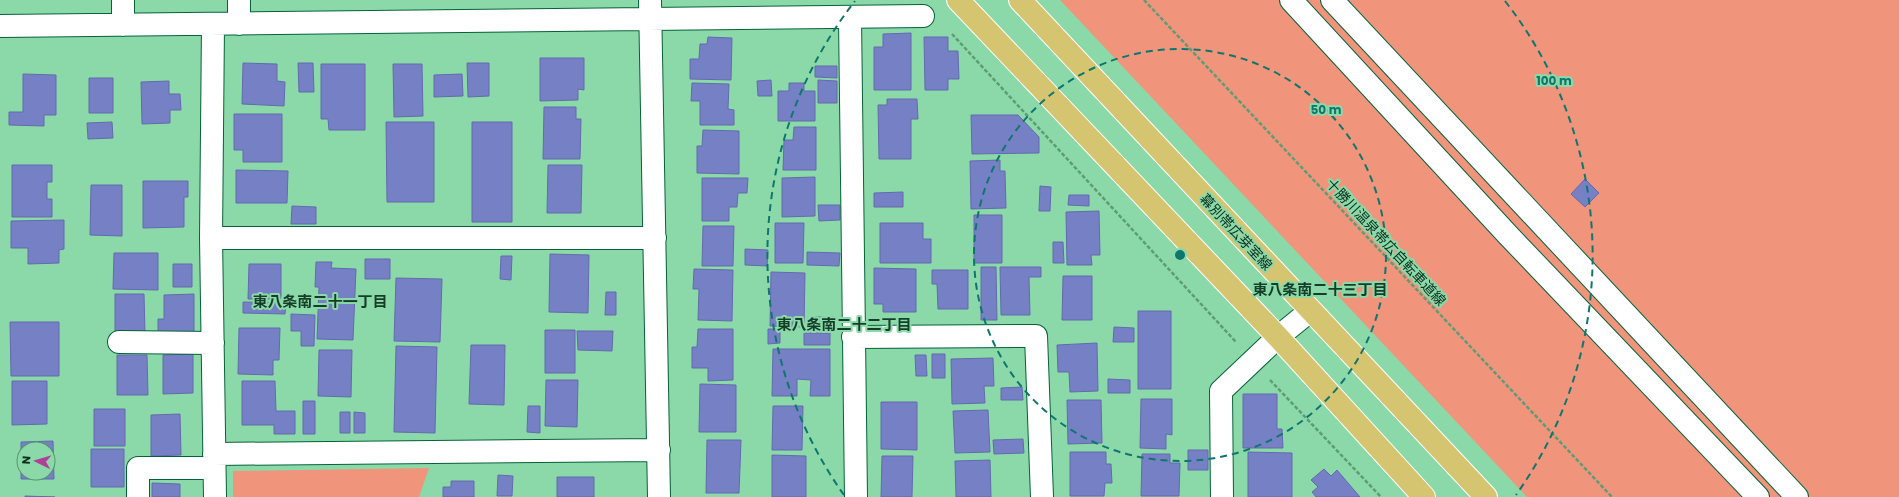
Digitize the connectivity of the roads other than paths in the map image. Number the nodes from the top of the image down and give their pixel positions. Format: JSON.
{"nodes":[{"id":1,"x":122,"y":0,"type":"edge"},
{"id":2,"x":239,"y":0,"type":"edge"},
{"id":3,"x":958,"y":0,"type":"edge"},
{"id":4,"x":1020,"y":0,"type":"edge"},
{"id":5,"x":1291,"y":0,"type":"edge"},
{"id":6,"x":1332,"y":0,"type":"edge"},
{"id":7,"x":650,"y":9,"type":"edge"},
{"id":8,"x":923,"y":16,"type":"dead end"},
{"id":9,"x":850,"y":18,"type":"junction"},
{"id":10,"x":213,"y":24,"type":"junction"},
{"id":11,"x":239,"y":24,"type":"junction"},
{"id":12,"x":123,"y":25,"type":"junction"},
{"id":13,"x":0,"y":26,"type":"edge"},
{"id":14,"x":212,"y":238,"type":"junction"},
{"id":15,"x":655,"y":238,"type":"junction"},
{"id":16,"x":1310,"y":311,"type":"junction"},
{"id":17,"x":853,"y":337,"type":"junction"},
{"id":18,"x":1278,"y":337,"type":"junction"},
{"id":19,"x":119,"y":342,"type":"dead end"},
{"id":20,"x":213,"y":343,"type":"junction"},
{"id":21,"x":659,"y":450,"type":"junction"},
{"id":22,"x":214,"y":461,"type":"junction"},
{"id":23,"x":138,"y":497,"type":"edge"},
{"id":24,"x":215,"y":497,"type":"edge"},
{"id":25,"x":659,"y":497,"type":"edge"},
{"id":26,"x":856,"y":497,"type":"edge"},
{"id":27,"x":1042,"y":497,"type":"edge"},
{"id":28,"x":1222,"y":497,"type":"edge"},
{"id":29,"x":1424,"y":497,"type":"edge"},
{"id":30,"x":1486,"y":497,"type":"edge"},
{"id":31,"x":1758,"y":497,"type":"edge"},
{"id":32,"x":1797,"y":497,"type":"edge"}],
"edges":[{"from":1,"to":12,"type":"street"},
{"from":2,"to":11,"type":"street"},
{"from":3,"to":18,"type":"main road"},
{"from":4,"to":16,"type":"main road","name":"幕別帯広芽室線"},
{"from":5,"to":31,"type":"street"},
{"from":6,"to":32,"type":"street"},
{"from":7,"to":9,"type":"street"},
{"from":7,"to":11,"type":"street"},
{"from":7,"to":15,"type":"street"},
{"from":8,"to":9,"type":"street"},
{"from":9,"to":17,"type":"street"},
{"from":10,"to":11,"type":"street"},
{"from":10,"to":12,"type":"street"},
{"from":10,"to":14,"type":"street"},
{"from":12,"to":13,"type":"street"},
{"from":14,"to":15,"type":"street"},
{"from":14,"to":20,"type":"street"},
{"from":15,"to":21,"type":"street"},
{"from":16,"to":18,"type":"street"},
{"from":16,"to":30,"type":"main road","name":"幕別帯広芽室線"},
{"from":17,"to":26,"type":"street"},
{"from":17,"to":27,"type":"street"},
{"from":18,"to":28,"type":"street"},
{"from":18,"to":29,"type":"main road"},
{"from":19,"to":20,"type":"street"},
{"from":20,"to":22,"type":"street"},
{"from":21,"to":22,"type":"street"},
{"from":21,"to":25,"type":"street"},
{"from":22,"to":23,"type":"street"},
{"from":22,"to":24,"type":"street"}]}
